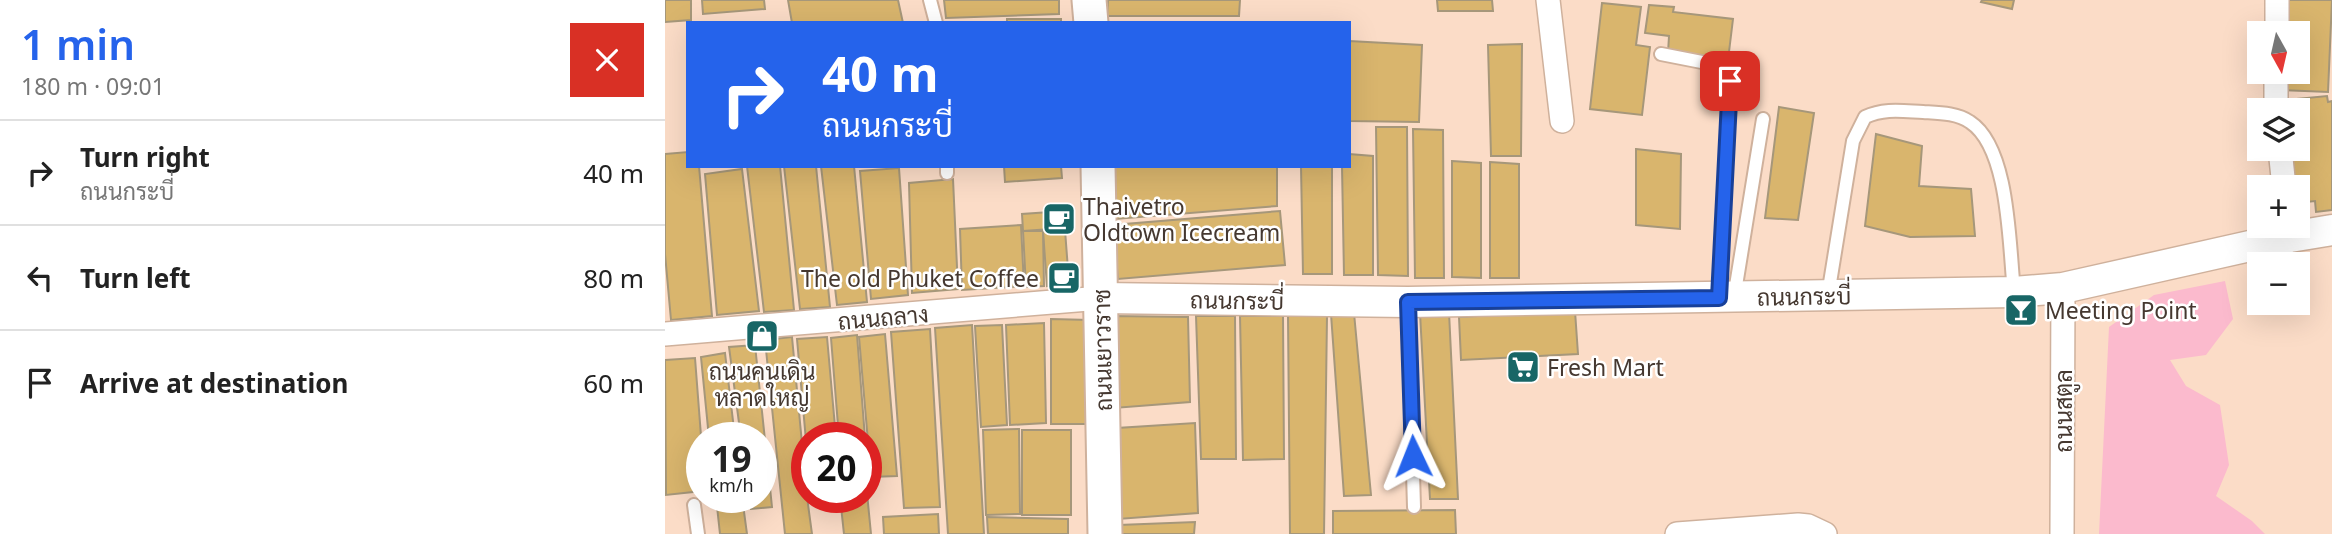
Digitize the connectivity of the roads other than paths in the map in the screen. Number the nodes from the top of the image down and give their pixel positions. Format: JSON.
{"nodes":[{"id":1,"x":930,"y":0,"type":"edge"},
{"id":2,"x":1089,"y":0,"type":"edge"},
{"id":3,"x":1548,"y":0,"type":"edge"},
{"id":4,"x":2277,"y":0,"type":"edge"},
{"id":5,"x":935,"y":21,"type":"edge"},
{"id":6,"x":1091,"y":21,"type":"edge"},
{"id":7,"x":2277,"y":21,"type":"edge"},
{"id":8,"x":1661,"y":54,"type":"dead end"},
{"id":9,"x":1763,"y":119,"type":"dead end"},
{"id":10,"x":1562,"y":121,"type":"dead end"},
{"id":11,"x":1098,"y":168,"type":"edge"},
{"id":12,"x":2332,"y":230,"type":"edge"},
{"id":13,"x":2310,"y":231,"type":"edge"},
{"id":14,"x":2261,"y":238,"type":"edge"},
{"id":15,"x":2063,"y":288,"type":"junction"},
{"id":16,"x":2014,"y":292,"type":"junction"},
{"id":17,"x":1828,"y":296,"type":"junction"},
{"id":18,"x":1101,"y":298,"type":"junction"},
{"id":19,"x":1726,"y":298,"type":"junction"},
{"id":20,"x":1408,"y":302,"type":"junction"},
{"id":21,"x":665,"y":334,"type":"edge"},
{"id":22,"x":1414,"y":507,"type":"dead end"},
{"id":23,"x":695,"y":513,"type":"edge"},
{"id":24,"x":698,"y":534,"type":"edge"},
{"id":25,"x":1105,"y":534,"type":"edge"},
{"id":26,"x":1677,"y":534,"type":"edge"},
{"id":27,"x":1825,"y":534,"type":"edge"},
{"id":28,"x":2062,"y":534,"type":"edge"}],
"edges":[{"from":1,"to":5,"type":"lane"},
{"from":2,"to":6,"type":"main road"},
{"from":3,"to":10,"type":"street"},
{"from":4,"to":7,"type":"street"},
{"from":8,"to":19,"type":"lane"},
{"from":9,"to":19,"type":"lane"},
{"from":11,"to":18,"type":"main road","name":"ถนนเยาวราช"},
{"from":12,"to":13,"type":"street","name":"ถนนกระบี่"},
{"from":14,"to":15,"type":"street","name":"ถนนกระบี่"},
{"from":15,"to":16,"type":"street","name":"ถนนกระบี่"},
{"from":15,"to":28,"type":"street","name":"ถนนสตูล"},
{"from":16,"to":17,"type":"street","name":"ถนนกระบี่"},
{"from":16,"to":17,"type":"lane"},
{"from":17,"to":19,"type":"street","name":"ถนนกระบี่"},
{"from":18,"to":20,"type":"street","name":"ถนนกระบี่"},
{"from":18,"to":21,"type":"street","name":"ถนนถลาง"},
{"from":18,"to":25,"type":"main road","name":"ถนนเยาวราช"},
{"from":19,"to":20,"type":"street","name":"ถนนกระบี่"},
{"from":20,"to":22,"type":"lane"},
{"from":23,"to":24,"type":"lane"},
{"from":26,"to":27,"type":"street"}]}
